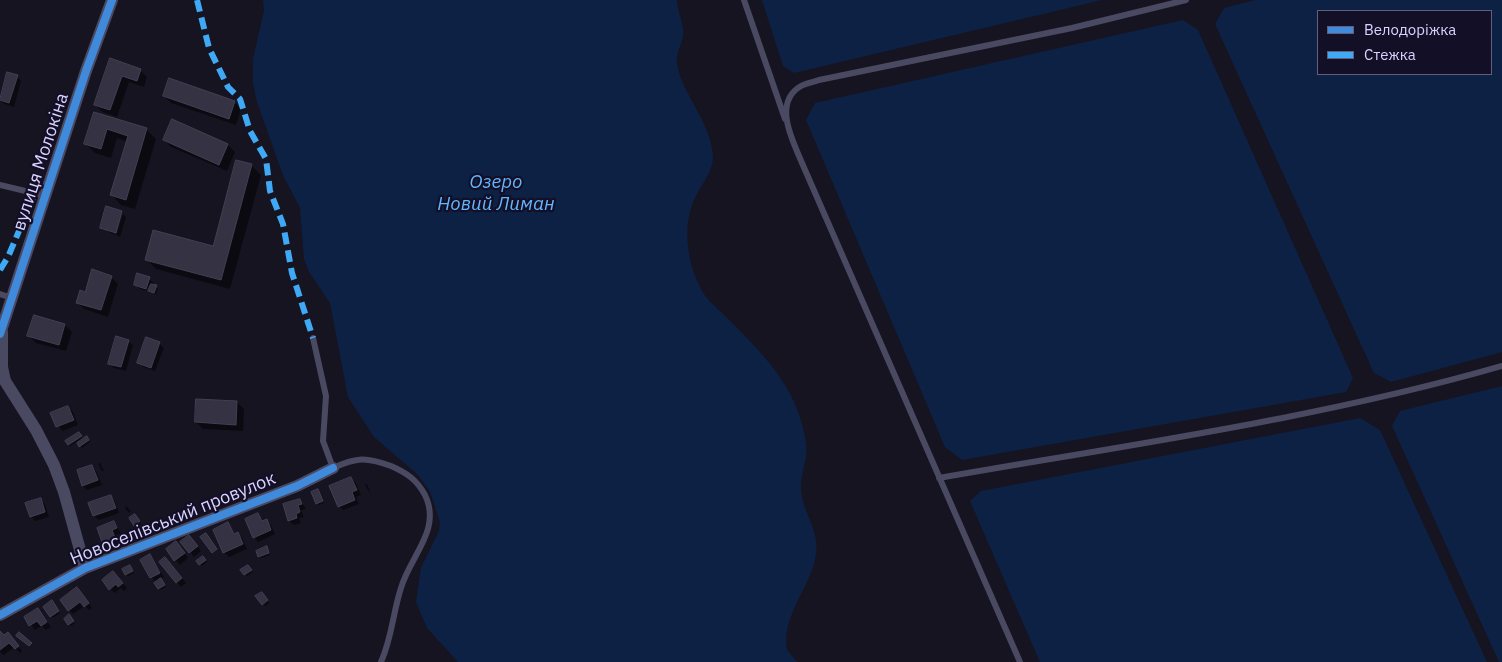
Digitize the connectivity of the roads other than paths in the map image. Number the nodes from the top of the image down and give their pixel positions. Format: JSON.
{"nodes":[{"id":1,"x":112,"y":0,"type":"edge"},
{"id":2,"x":744,"y":0,"type":"edge"},
{"id":3,"x":1186,"y":0,"type":"edge"},
{"id":4,"x":785,"y":120,"type":"junction"},
{"id":5,"x":0,"y":185,"type":"edge"},
{"id":6,"x":46,"y":196,"type":"junction"},
{"id":7,"x":0,"y":294,"type":"edge"},
{"id":8,"x":13,"y":298,"type":"junction"},
{"id":9,"x":1,"y":333,"type":"edge"},
{"id":10,"x":313,"y":338,"type":"dead end"},
{"id":11,"x":1502,"y":366,"type":"edge"},
{"id":12,"x":333,"y":468,"type":"junction"},
{"id":13,"x":939,"y":478,"type":"junction"},
{"id":14,"x":85,"y":568,"type":"junction"},
{"id":15,"x":0,"y":615,"type":"edge"},
{"id":16,"x":381,"y":662,"type":"edge"},
{"id":17,"x":1020,"y":662,"type":"edge"}],
"edges":[{"from":1,"to":6,"type":"street","name":"вулиця Молокіна"},
{"from":2,"to":4,"type":"lane"},
{"from":3,"to":4,"type":"lane"},
{"from":4,"to":13,"type":"lane"},
{"from":5,"to":6,"type":"lane"},
{"from":6,"to":8,"type":"street","name":"вулиця Молокіна"},
{"from":7,"to":8,"type":"lane"},
{"from":8,"to":9,"type":"street","name":"вулиця Молокіна"},
{"from":9,"to":14,"type":"street","name":"вулиця Молокіна"},
{"from":10,"to":12,"type":"lane"},
{"from":11,"to":13,"type":"lane"},
{"from":12,"to":14,"type":"street","name":"Новоселівський провулок"},
{"from":12,"to":16,"type":"lane"},
{"from":13,"to":17,"type":"lane"},
{"from":14,"to":15,"type":"street","name":"Новоселівський провулок"}]}
